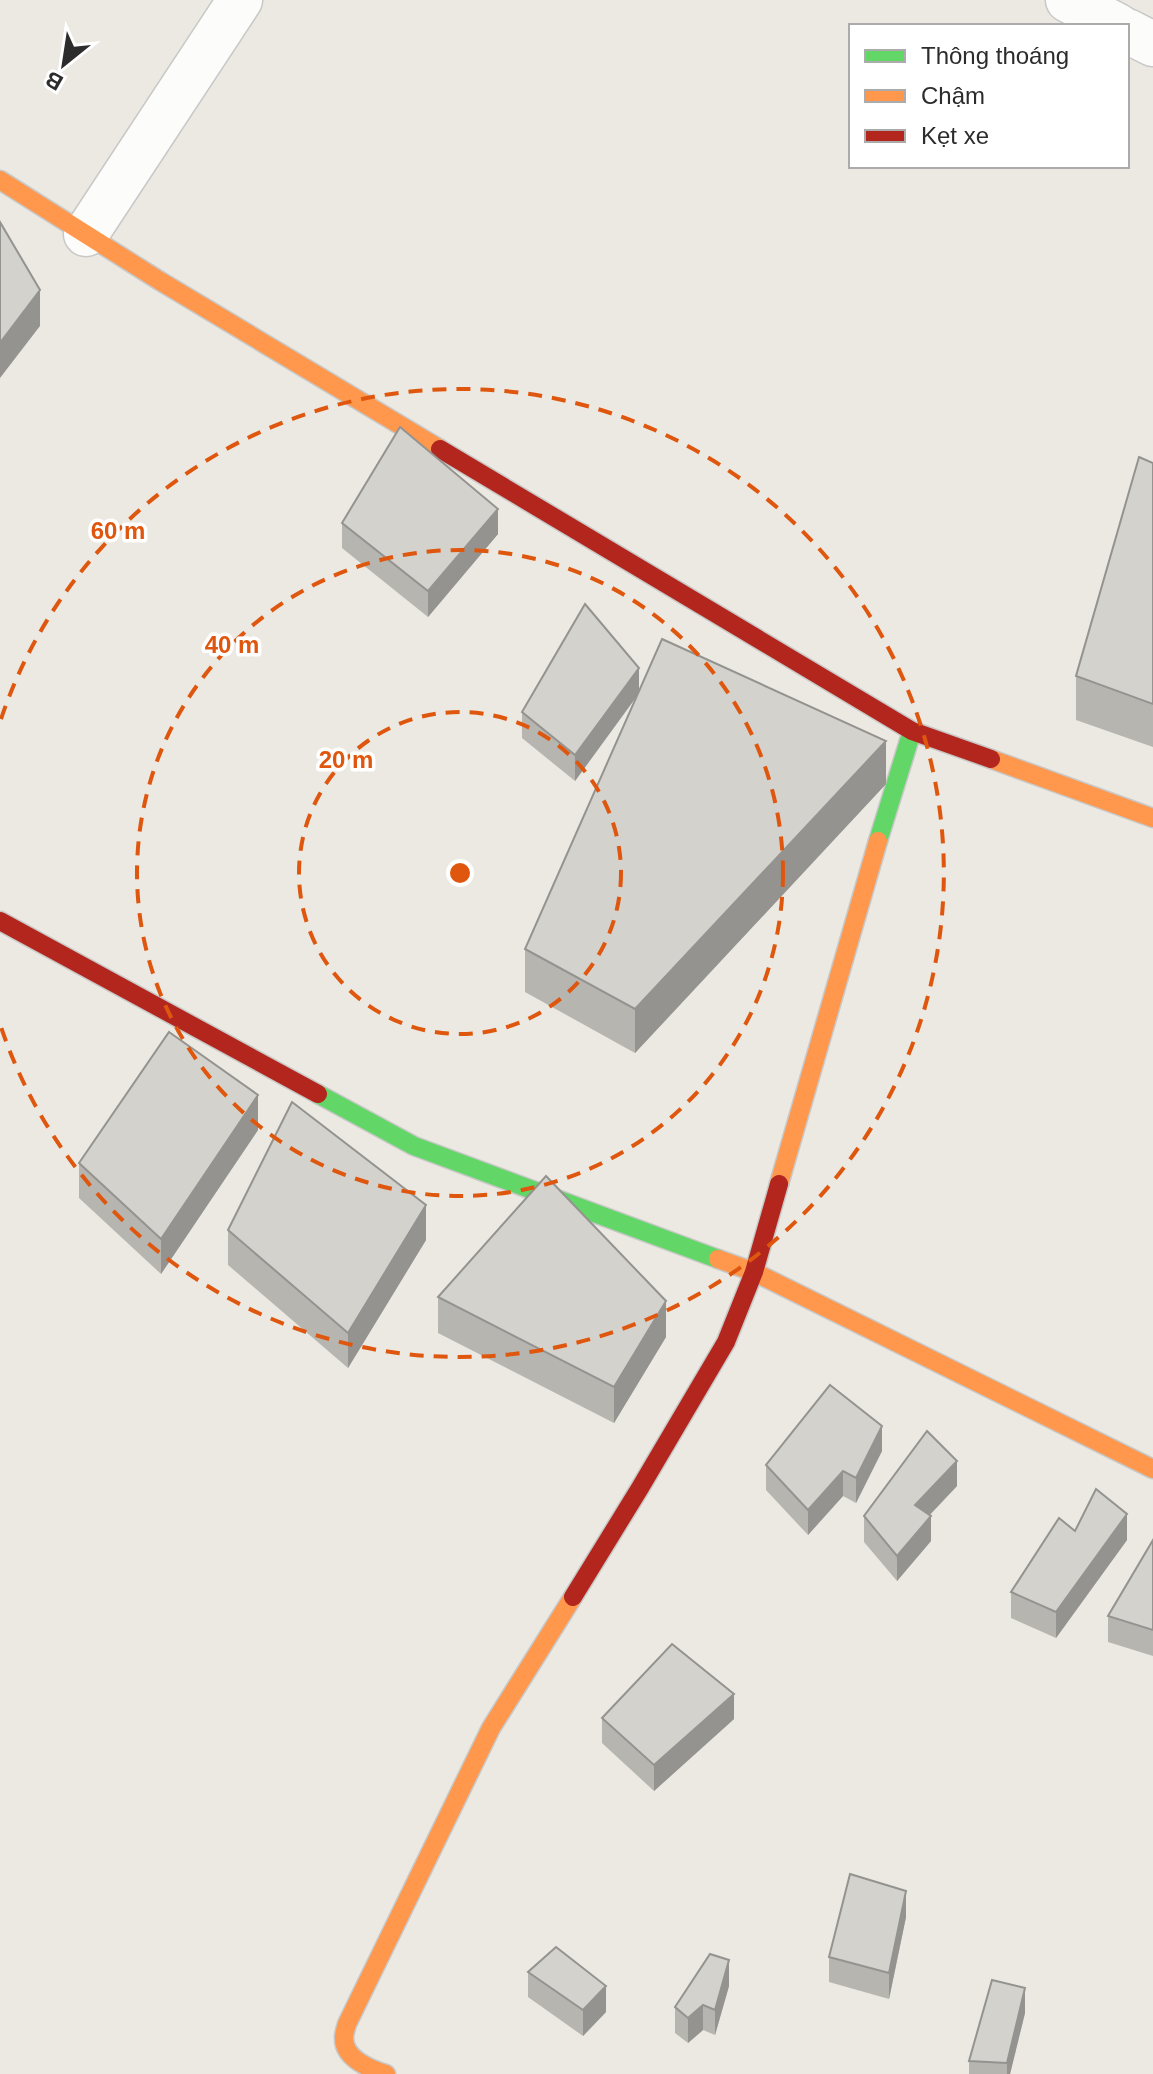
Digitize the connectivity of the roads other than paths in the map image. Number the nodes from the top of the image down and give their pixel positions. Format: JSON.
{"nodes":[{"id":1,"x":240,"y":0,"type":"edge"},
{"id":2,"x":1068,"y":0,"type":"edge"},
{"id":3,"x":1114,"y":24,"type":"edge"},
{"id":4,"x":1129,"y":32,"type":"edge"},
{"id":5,"x":1153,"y":44,"type":"edge"},
{"id":6,"x":0,"y":180,"type":"edge"},
{"id":7,"x":86,"y":234,"type":"junction"},
{"id":8,"x":912,"y":731,"type":"junction"},
{"id":9,"x":1153,"y":818,"type":"edge"},
{"id":10,"x":0,"y":921,"type":"edge"},
{"id":11,"x":754,"y":1272,"type":"junction"},
{"id":12,"x":1153,"y":1469,"type":"edge"},
{"id":13,"x":386,"y":2074,"type":"edge"}],
"edges":[{"from":1,"to":7,"type":"street"},
{"from":2,"to":3,"type":"street"},
{"from":4,"to":5,"type":"street"},
{"from":6,"to":7,"type":"street"},
{"from":7,"to":8,"type":"street"},
{"from":8,"to":9,"type":"street"},
{"from":8,"to":11,"type":"street"},
{"from":10,"to":11,"type":"street"},
{"from":11,"to":12,"type":"street"},
{"from":11,"to":13,"type":"street"}]}
